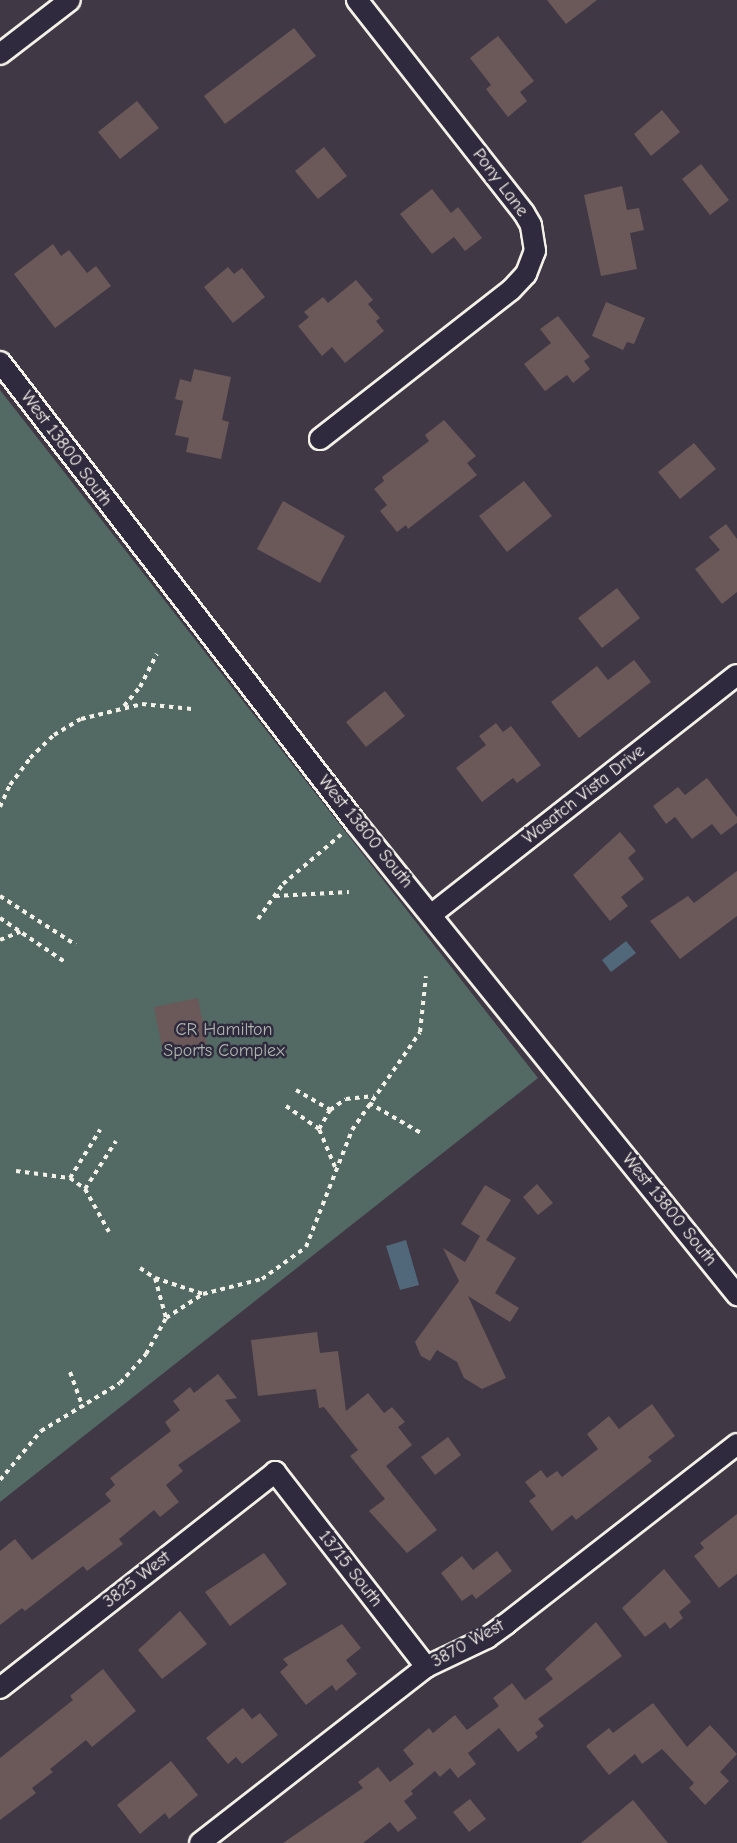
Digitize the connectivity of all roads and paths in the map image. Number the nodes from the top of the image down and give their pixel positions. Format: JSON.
{"nodes":[{"id":1,"x":70,"y":0,"type":"edge"},
{"id":2,"x":357,"y":0,"type":"edge"},
{"id":3,"x":0,"y":54,"type":"edge"},
{"id":4,"x":0,"y":362,"type":"edge"},
{"id":5,"x":320,"y":439,"type":"dead end"},
{"id":6,"x":157,"y":654,"type":"dead end"},
{"id":7,"x":737,"y":675,"type":"edge"},
{"id":8,"x":123,"y":707,"type":"junction"},
{"id":9,"x":192,"y":709,"type":"dead end"},
{"id":10,"x":0,"y":807,"type":"edge"},
{"id":11,"x":345,"y":832,"type":"dead end"},
{"id":12,"x":349,"y":892,"type":"dead end"},
{"id":13,"x":0,"y":896,"type":"edge"},
{"id":14,"x":275,"y":896,"type":"junction"},
{"id":15,"x":432,"y":914,"type":"junction"},
{"id":16,"x":0,"y":918,"type":"edge"},
{"id":17,"x":258,"y":919,"type":"dead end"},
{"id":18,"x":20,"y":932,"type":"junction"},
{"id":19,"x":0,"y":940,"type":"edge"},
{"id":20,"x":76,"y":945,"type":"dead end"},
{"id":21,"x":65,"y":962,"type":"dead end"},
{"id":22,"x":426,"y":976,"type":"dead end"},
{"id":23,"x":296,"y":1090,"type":"dead end"},
{"id":24,"x":374,"y":1096,"type":"junction"},
{"id":25,"x":369,"y":1103,"type":"junction"},
{"id":26,"x":286,"y":1106,"type":"dead end"},
{"id":27,"x":330,"y":1110,"type":"junction"},
{"id":28,"x":319,"y":1129,"type":"junction"},
{"id":29,"x":100,"y":1130,"type":"dead end"},
{"id":30,"x":421,"y":1133,"type":"dead end"},
{"id":31,"x":116,"y":1141,"type":"dead end"},
{"id":32,"x":336,"y":1168,"type":"junction"},
{"id":33,"x":16,"y":1171,"type":"dead end"},
{"id":34,"x":69,"y":1178,"type":"junction"},
{"id":35,"x":85,"y":1189,"type":"junction"},
{"id":36,"x":109,"y":1232,"type":"dead end"},
{"id":37,"x":140,"y":1268,"type":"dead end"},
{"id":38,"x":155,"y":1278,"type":"junction"},
{"id":39,"x":733,"y":1283,"type":"edge"},
{"id":40,"x":204,"y":1294,"type":"junction"},
{"id":41,"x":166,"y":1318,"type":"junction"},
{"id":42,"x":70,"y":1372,"type":"dead end"},
{"id":43,"x":83,"y":1408,"type":"junction"},
{"id":44,"x":737,"y":1444,"type":"edge"},
{"id":45,"x":275,"y":1472,"type":"joint"},
{"id":46,"x":0,"y":1480,"type":"edge"},
{"id":47,"x":426,"y":1667,"type":"junction"},
{"id":48,"x":0,"y":1688,"type":"edge"},
{"id":49,"x":200,"y":1843,"type":"edge"}],
"edges":[{"from":1,"to":3,"type":"street"},
{"from":2,"to":5,"type":"street","name":"Pony Lane"},
{"from":4,"to":15,"type":"street","name":"West 13800 South"},
{"from":6,"to":8,"type":"path"},
{"from":7,"to":15,"type":"street","name":"Wasatch Vista Drive"},
{"from":8,"to":9,"type":"path"},
{"from":8,"to":10,"type":"path"},
{"from":11,"to":14,"type":"path"},
{"from":12,"to":14,"type":"path"},
{"from":13,"to":20,"type":"path"},
{"from":14,"to":17,"type":"path"},
{"from":15,"to":39,"type":"street","name":"West 13800 South"},
{"from":16,"to":18,"type":"path"},
{"from":18,"to":19,"type":"path"},
{"from":18,"to":21,"type":"path"},
{"from":22,"to":24,"type":"path"},
{"from":23,"to":27,"type":"path"},
{"from":24,"to":25,"type":"path"},
{"from":24,"to":27,"type":"path"},
{"from":25,"to":30,"type":"path"},
{"from":25,"to":32,"type":"path"},
{"from":26,"to":28,"type":"path"},
{"from":27,"to":28,"type":"path"},
{"from":28,"to":32,"type":"path"},
{"from":29,"to":34,"type":"path"},
{"from":31,"to":35,"type":"path"},
{"from":32,"to":40,"type":"path"},
{"from":33,"to":34,"type":"path"},
{"from":34,"to":35,"type":"path"},
{"from":35,"to":36,"type":"path"},
{"from":37,"to":38,"type":"path"},
{"from":38,"to":40,"type":"path"},
{"from":38,"to":41,"type":"path"},
{"from":40,"to":41,"type":"path"},
{"from":41,"to":43,"type":"path"},
{"from":42,"to":43,"type":"path"},
{"from":43,"to":46,"type":"path"},
{"from":44,"to":47,"type":"street","name":"3870 West"},
{"from":45,"to":47,"type":"street","name":"13715 South"},
{"from":45,"to":48,"type":"street","name":"3825 West"},
{"from":47,"to":49,"type":"street","name":"3870 West"}]}
